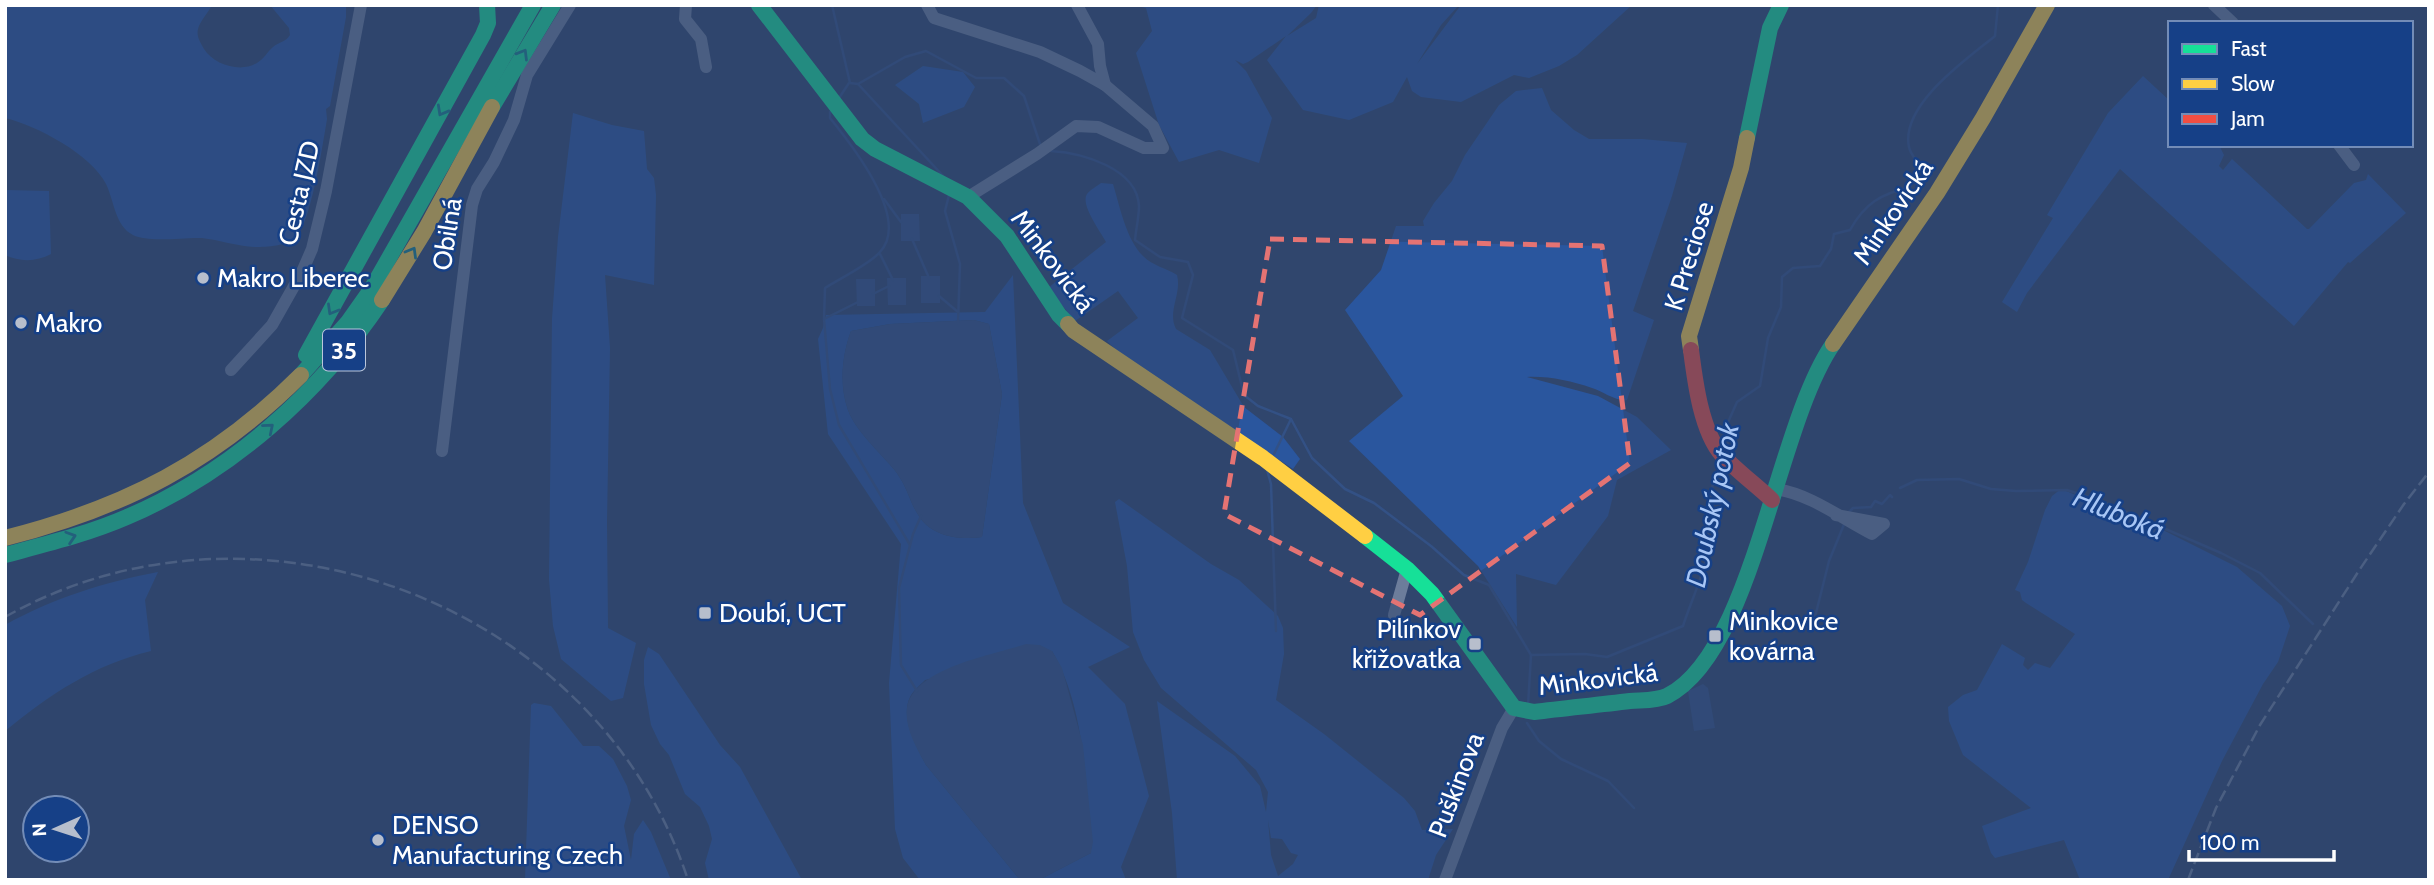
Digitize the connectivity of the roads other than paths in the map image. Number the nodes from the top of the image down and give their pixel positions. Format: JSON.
{"nodes":[{"id":1,"x":361,"y":5,"type":"edge"},
{"id":2,"x":487,"y":5,"type":"edge"},
{"id":3,"x":533,"y":5,"type":"edge"},
{"id":4,"x":553,"y":5,"type":"edge"},
{"id":5,"x":570,"y":5,"type":"edge"},
{"id":6,"x":686,"y":5,"type":"edge"},
{"id":7,"x":759,"y":5,"type":"edge"},
{"id":8,"x":927,"y":5,"type":"edge"},
{"id":9,"x":1077,"y":5,"type":"edge"},
{"id":10,"x":1781,"y":5,"type":"edge"},
{"id":11,"x":2047,"y":5,"type":"edge"},
{"id":12,"x":2214,"y":5,"type":"edge"},
{"id":13,"x":2231,"y":21,"type":"edge"},
{"id":14,"x":706,"y":67,"type":"dead end"},
{"id":15,"x":1105,"y":85,"type":"junction"},
{"id":16,"x":2340,"y":147,"type":"edge"},
{"id":17,"x":2354,"y":165,"type":"dead end"},
{"id":18,"x":968,"y":197,"type":"junction"},
{"id":19,"x":231,"y":370,"type":"dead end"},
{"id":20,"x":237,"y":433,"type":"junction"},
{"id":21,"x":442,"y":451,"type":"dead end"},
{"id":22,"x":1774,"y":495,"type":"junction"},
{"id":23,"x":1836,"y":515,"type":"dead end"},
{"id":24,"x":5,"y":538,"type":"edge"},
{"id":25,"x":5,"y":555,"type":"edge"},
{"id":26,"x":1406,"y":569,"type":"junction"},
{"id":27,"x":1394,"y":615,"type":"dead end"},
{"id":28,"x":1514,"y":708,"type":"junction"},
{"id":29,"x":1445,"y":880,"type":"edge"}],
"edges":[{"from":1,"to":19,"type":"street","name":"Cesta JZD"},
{"from":2,"to":20,"type":"main road","one_way":true},
{"from":3,"to":20,"type":"main road","number":"35"},
{"from":25,"to":4,"type":"main road","number":"35","one_way":true},
{"from":5,"to":21,"type":"street","name":"Obilná"},
{"from":6,"to":14,"type":"street"},
{"from":7,"to":18,"type":"main road","name":"Minkovická"},
{"from":8,"to":15,"type":"street"},
{"from":9,"to":15,"type":"street"},
{"from":10,"to":22,"type":"main road","name":"K Preciose"},
{"from":11,"to":22,"type":"main road","name":"Minkovická"},
{"from":12,"to":13,"type":"street"},
{"from":15,"to":18,"type":"street"},
{"from":16,"to":17,"type":"street"},
{"from":18,"to":26,"type":"main road","name":"Minkovická"},
{"from":20,"to":24,"type":"main road","number":"35"},
{"from":22,"to":23,"type":"street"},
{"from":22,"to":28,"type":"main road","name":"Minkovická"},
{"from":26,"to":27,"type":"street"},
{"from":26,"to":28,"type":"main road","name":"Minkovická"},
{"from":28,"to":29,"type":"street","name":"Puškinova"}]}
